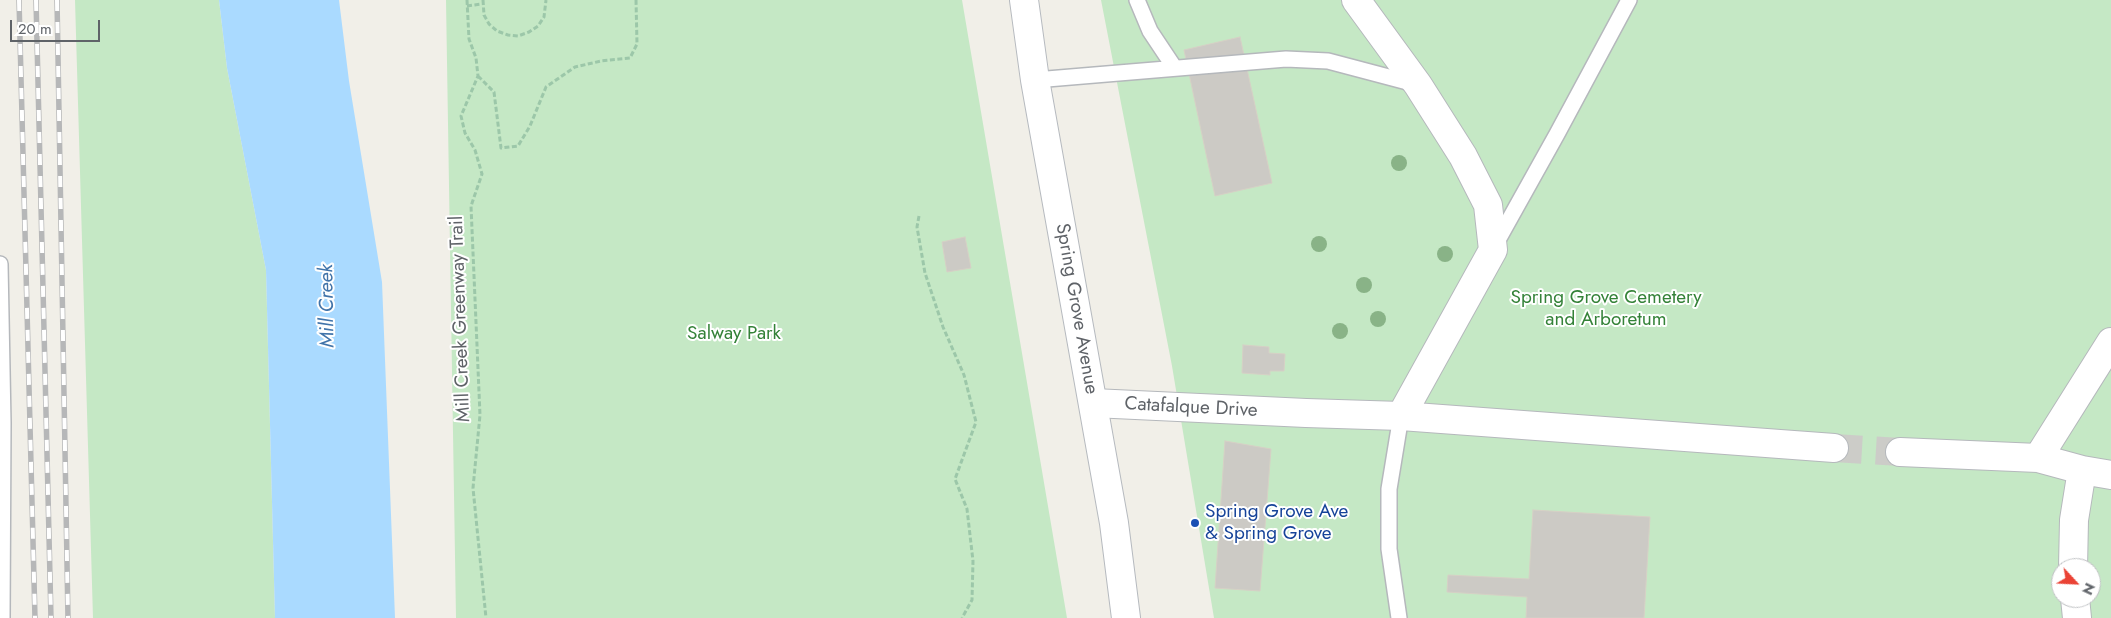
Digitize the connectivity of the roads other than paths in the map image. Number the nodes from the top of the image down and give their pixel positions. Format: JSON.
{"nodes":[{"id":1,"x":1024,"y":0,"type":"edge"},
{"id":2,"x":1137,"y":0,"type":"edge"},
{"id":3,"x":1356,"y":0,"type":"edge"},
{"id":4,"x":1629,"y":0,"type":"edge"},
{"id":5,"x":1174,"y":67,"type":"junction"},
{"id":6,"x":1036,"y":80,"type":"junction"},
{"id":7,"x":1418,"y":85,"type":"junction"},
{"id":8,"x":1492,"y":250,"type":"junction"},
{"id":9,"x":0,"y":264,"type":"edge"},
{"id":10,"x":2111,"y":342,"type":"edge"},
{"id":11,"x":1093,"y":403,"type":"junction"},
{"id":12,"x":1401,"y":416,"type":"junction"},
{"id":13,"x":1834,"y":448,"type":"tunnel mouth"},
{"id":14,"x":1900,"y":452,"type":"tunnel mouth"},
{"id":15,"x":2038,"y":458,"type":"junction"},
{"id":16,"x":2082,"y":470,"type":"junction"},
{"id":17,"x":2111,"y":475,"type":"edge"},
{"id":18,"x":2073,"y":558,"type":"edge"},
{"id":19,"x":2,"y":618,"type":"edge"},
{"id":20,"x":1126,"y":618,"type":"edge"},
{"id":21,"x":1399,"y":618,"type":"edge"}],
"edges":[{"from":1,"to":6,"type":"street","name":"Spring Grove Avenue"},
{"from":2,"to":5,"type":"lane"},
{"from":3,"to":7,"type":"street"},
{"from":4,"to":8,"type":"lane"},
{"from":5,"to":6,"type":"lane"},
{"from":5,"to":7,"type":"lane"},
{"from":6,"to":11,"type":"street","name":"Spring Grove Avenue"},
{"from":7,"to":8,"type":"street"},
{"from":8,"to":12,"type":"street"},
{"from":9,"to":19,"type":"lane"},
{"from":10,"to":15,"type":"street"},
{"from":11,"to":12,"type":"street","name":"Catafalque Drive"},
{"from":11,"to":20,"type":"street","name":"Spring Grove Avenue"},
{"from":12,"to":13,"type":"street","name":"Catafalque Drive"},
{"from":12,"to":21,"type":"lane"},
{"from":14,"to":15,"type":"street"},
{"from":15,"to":16,"type":"street"},
{"from":16,"to":17,"type":"street"},
{"from":16,"to":18,"type":"street"}]}
